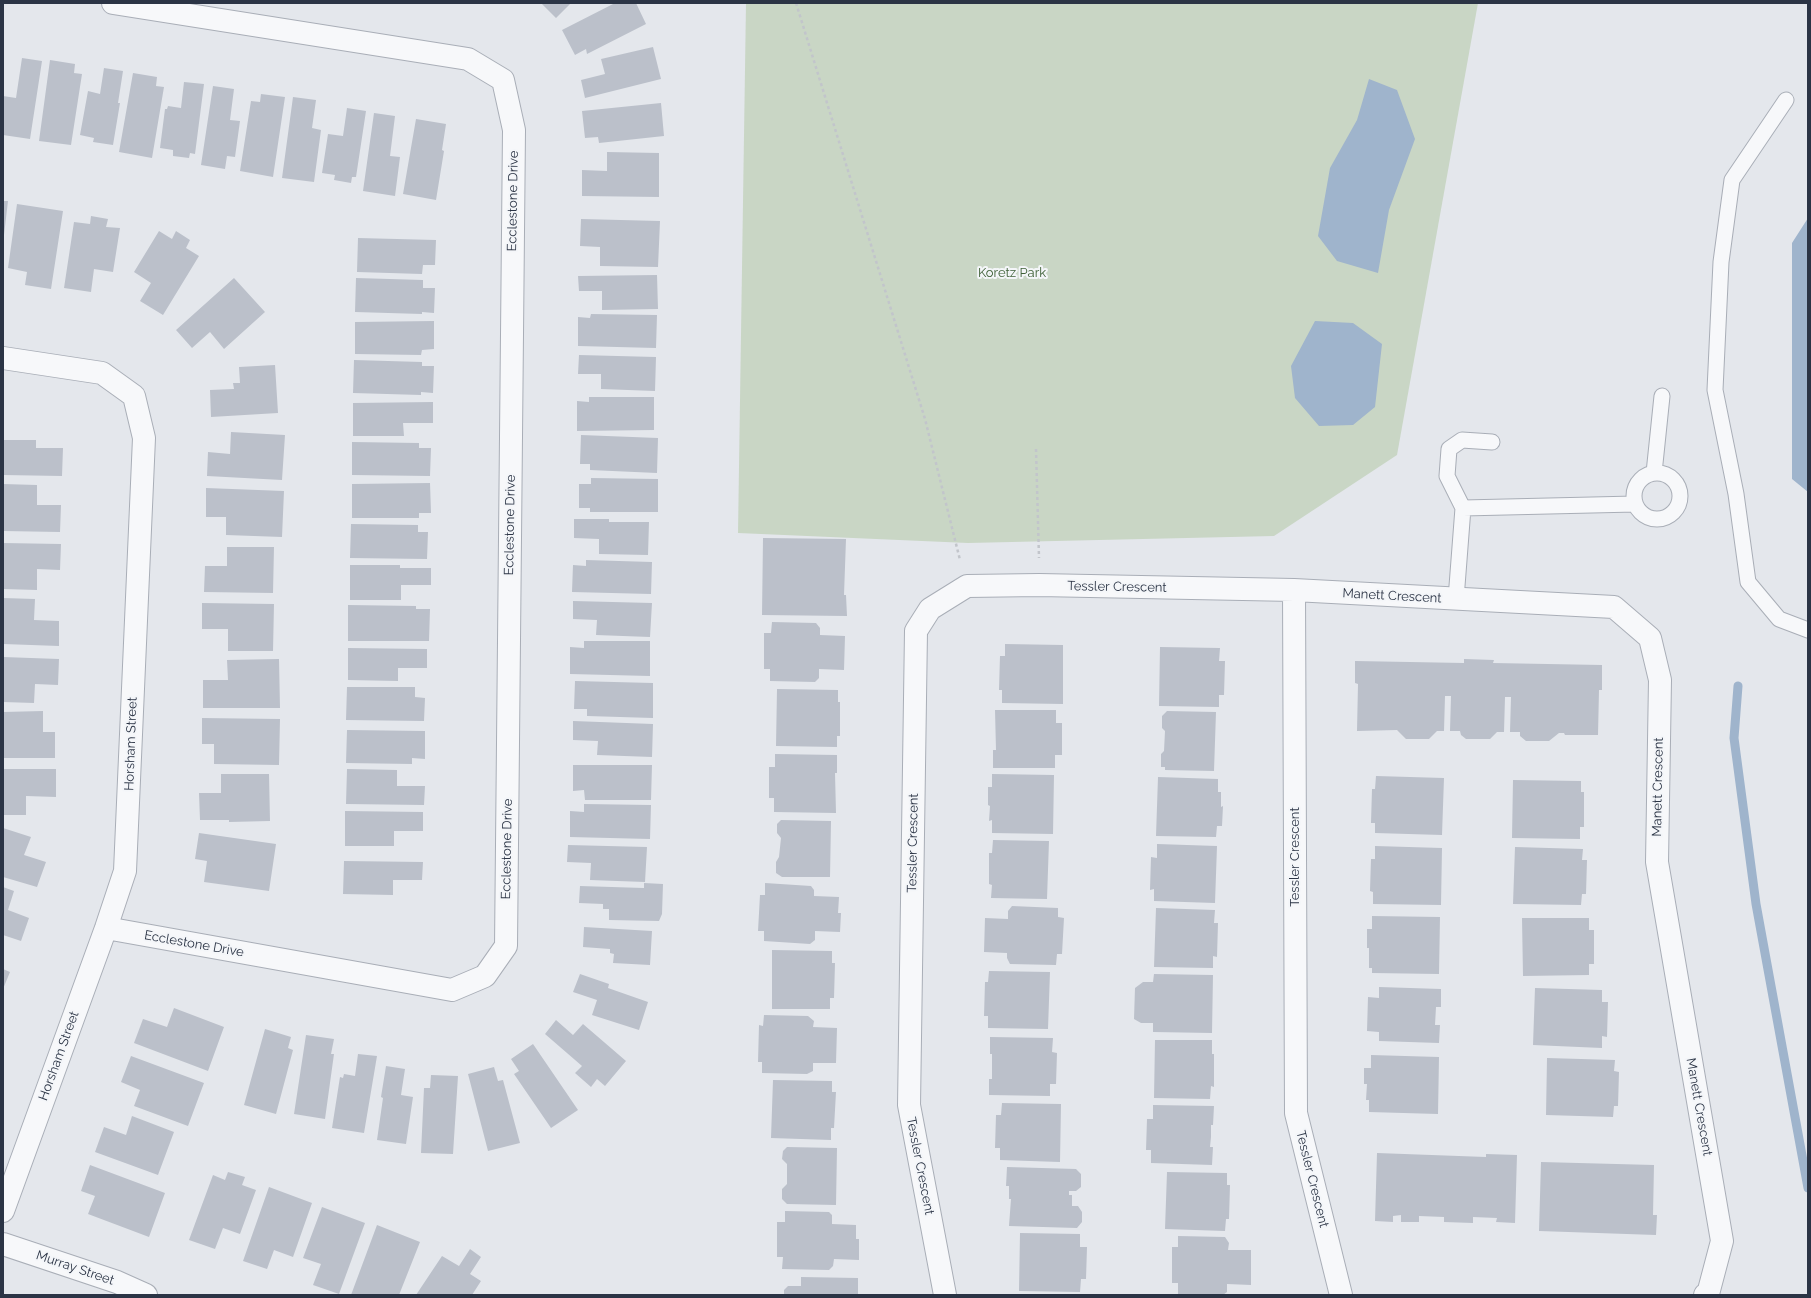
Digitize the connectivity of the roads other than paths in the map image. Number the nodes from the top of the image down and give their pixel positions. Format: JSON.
{"nodes":[{"id":1,"x":113,"y":3,"type":"edge"},
{"id":2,"x":1786,"y":100,"type":"dead end"},
{"id":3,"x":3,"y":358,"type":"edge"},
{"id":4,"x":1662,"y":396,"type":"dead end"},
{"id":5,"x":1492,"y":442,"type":"dead end"},
{"id":6,"x":1654,"y":473,"type":"junction"},
{"id":7,"x":1635,"y":504,"type":"junction"},
{"id":8,"x":1463,"y":508,"type":"junction"},
{"id":9,"x":1294,"y":590,"type":"junction"},
{"id":10,"x":1456,"y":599,"type":"junction"},
{"id":11,"x":1808,"y":630,"type":"edge"},
{"id":12,"x":106,"y":928,"type":"junction"},
{"id":13,"x":3,"y":1211,"type":"edge"},
{"id":14,"x":3,"y":1244,"type":"edge"},
{"id":15,"x":146,"y":1295,"type":"edge"},
{"id":16,"x":945,"y":1295,"type":"edge"},
{"id":17,"x":1341,"y":1295,"type":"edge"},
{"id":18,"x":1705,"y":1295,"type":"edge"}],
"edges":[{"from":1,"to":12,"type":"street","name":"Ecclestone Drive"},
{"from":2,"to":11,"type":"lane"},
{"from":3,"to":12,"type":"street","name":"Horsham Street"},
{"from":4,"to":6,"type":"lane"},
{"from":5,"to":8,"type":"lane"},
{"from":6,"to":7,"type":"lane"},
{"from":6,"to":7,"type":"lane"},
{"from":7,"to":8,"type":"lane"},
{"from":8,"to":10,"type":"lane"},
{"from":9,"to":10,"type":"street","name":"Manett Crescent"},
{"from":9,"to":16,"type":"street","name":"Tessler Crescent"},
{"from":9,"to":17,"type":"street","name":"Tessler Crescent"},
{"from":10,"to":18,"type":"street","name":"Manett Crescent"},
{"from":12,"to":13,"type":"street","name":"Horsham Street"},
{"from":14,"to":15,"type":"street","name":"Murray Street"}]}
